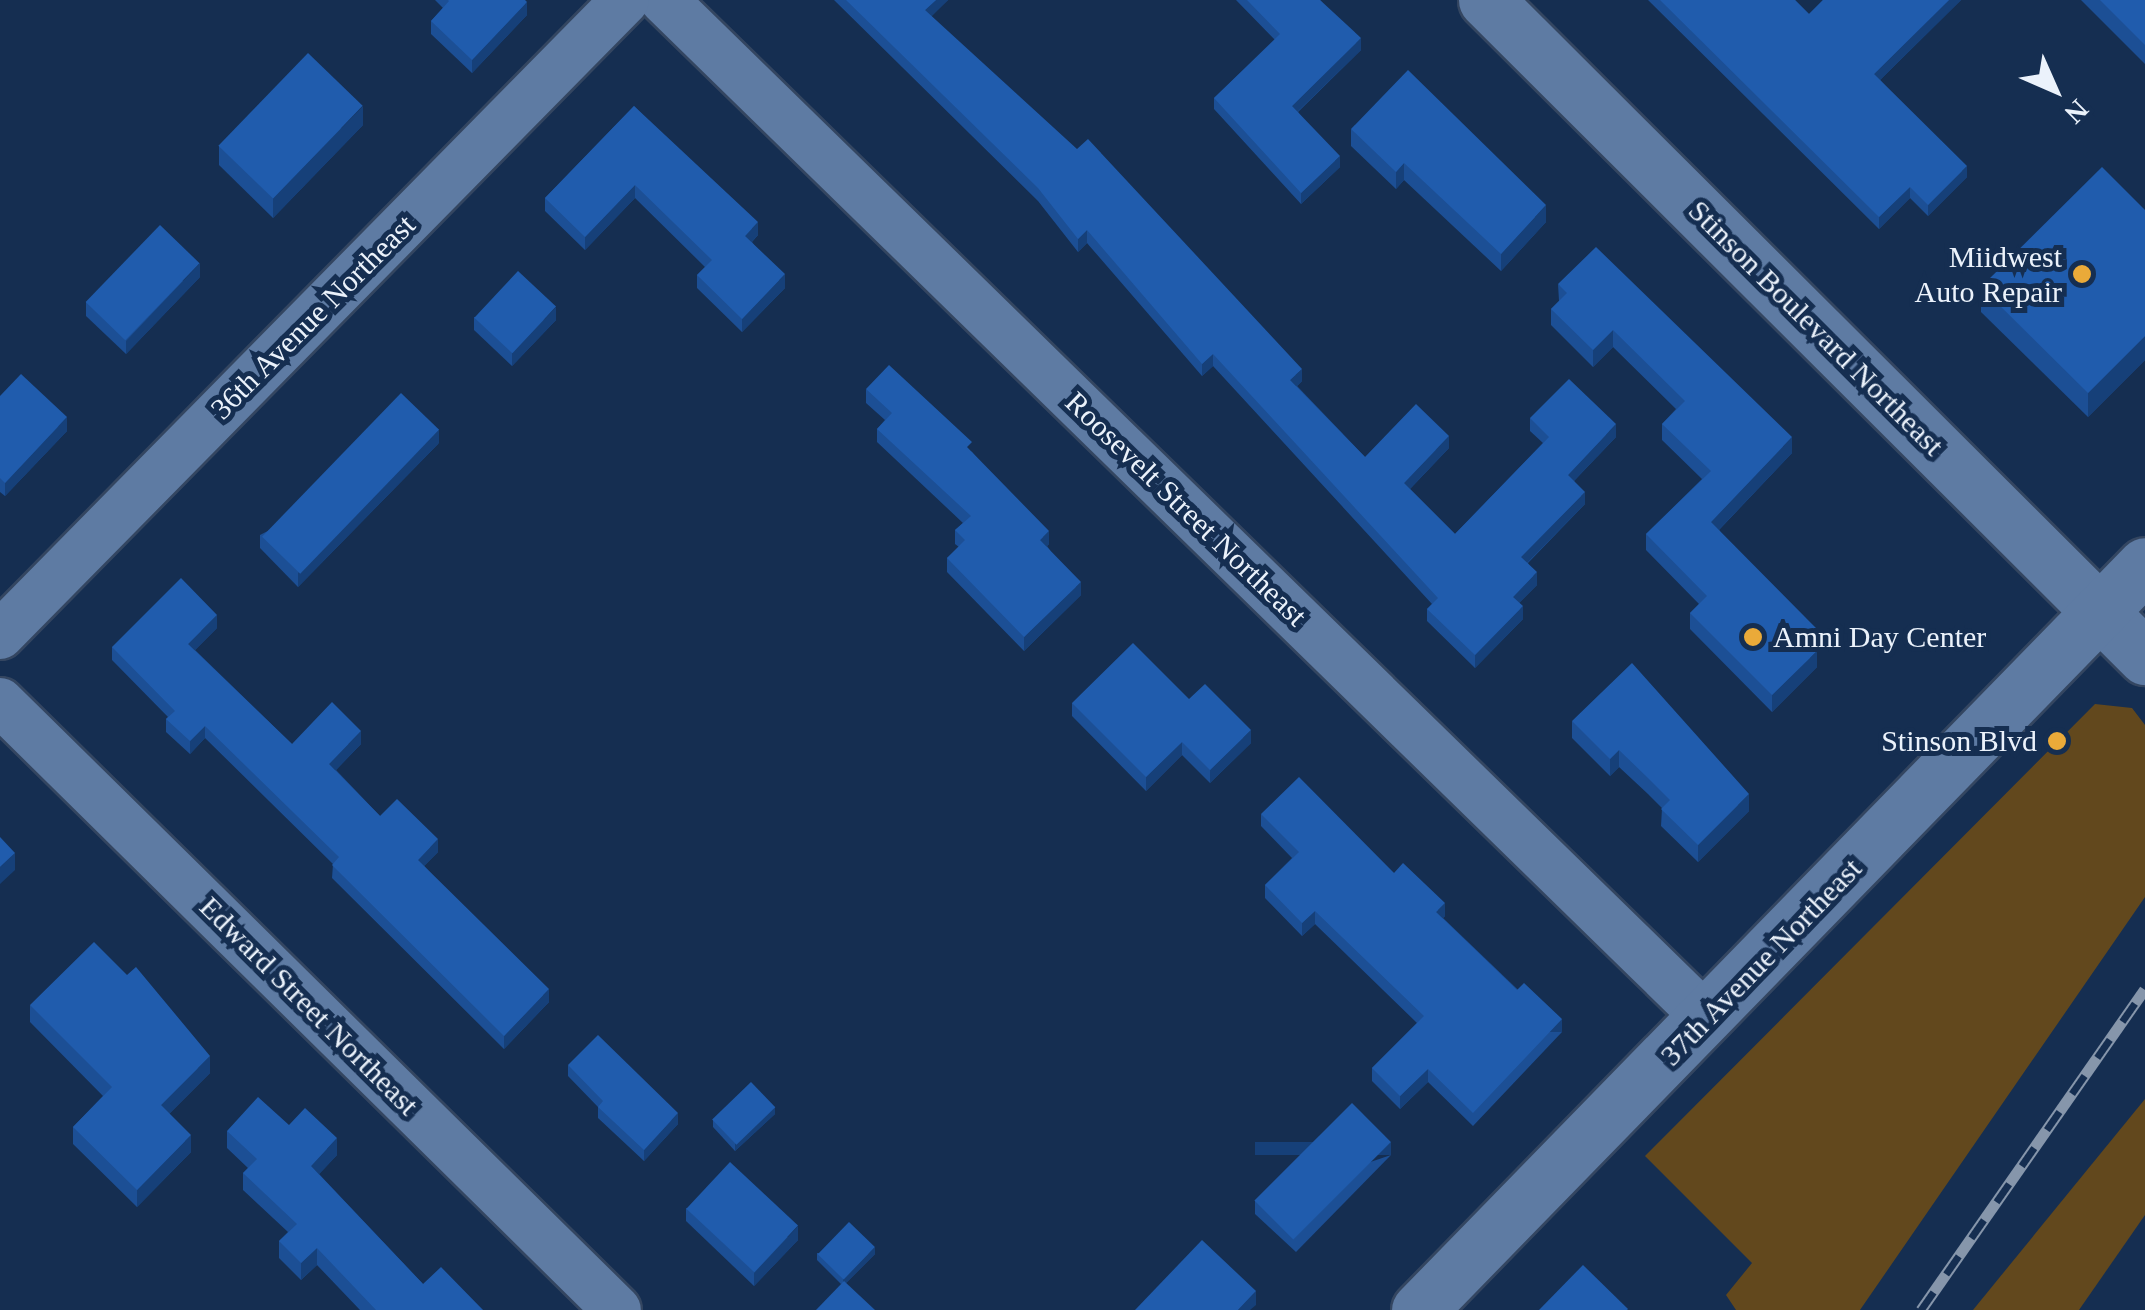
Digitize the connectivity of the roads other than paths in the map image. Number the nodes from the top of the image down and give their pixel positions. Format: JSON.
{"nodes":[{"id":1,"x":625,"y":0,"type":"edge"},
{"id":2,"x":664,"y":0,"type":"edge"},
{"id":3,"x":1486,"y":0,"type":"edge"},
{"id":4,"x":2145,"y":565,"type":"edge"},
{"id":5,"x":2099,"y":611,"type":"junction"},
{"id":6,"x":0,"y":635,"type":"edge"},
{"id":7,"x":2145,"y":657,"type":"edge"},
{"id":8,"x":0,"y":702,"type":"edge"},
{"id":9,"x":1707,"y":1018,"type":"junction"},
{"id":10,"x":617,"y":1310,"type":"edge"},
{"id":11,"x":1419,"y":1310,"type":"edge"}],
"edges":[{"from":1,"to":6,"type":"street","name":"36th Avenue Northeast"},
{"from":2,"to":9,"type":"street","name":"Roosevelt Street Northeast"},
{"from":3,"to":5,"type":"street","name":"Stinson Boulevard Northeast"},
{"from":4,"to":5,"type":"street","name":"37th Avenue Northeast"},
{"from":5,"to":7,"type":"street","name":"Stinson Boulevard Northeast"},
{"from":5,"to":9,"type":"street","name":"37th Avenue Northeast"},
{"from":8,"to":10,"type":"street","name":"Edward Street Northeast"},
{"from":9,"to":11,"type":"street","name":"37th Avenue Northeast"}]}
